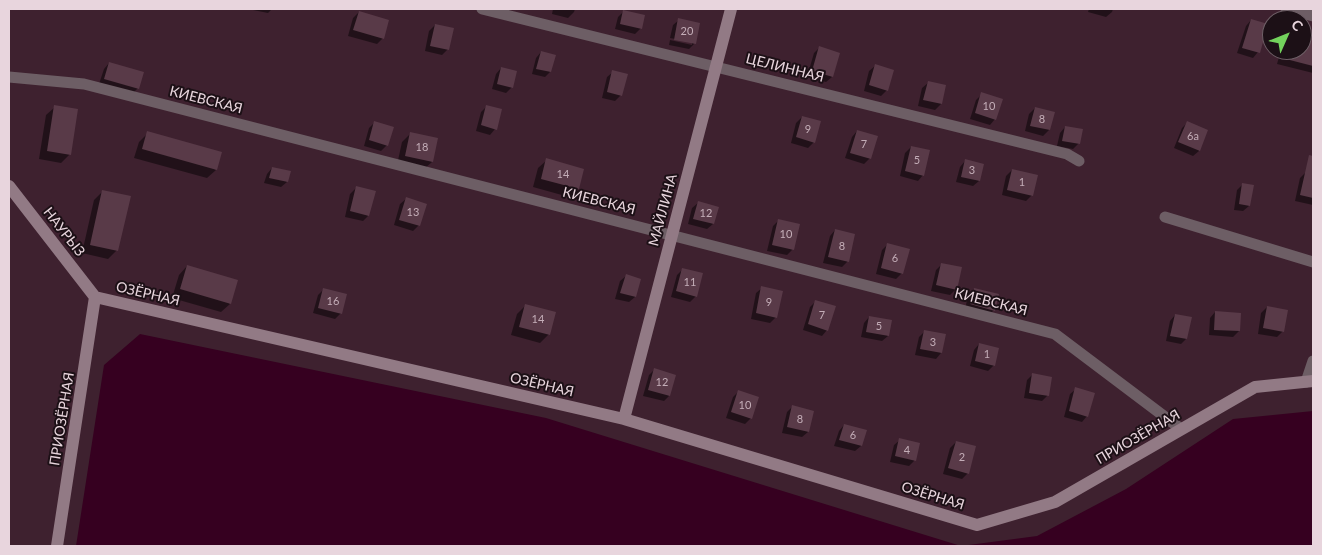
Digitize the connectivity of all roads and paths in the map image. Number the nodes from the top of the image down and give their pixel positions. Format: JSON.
{"nodes":[{"id":1,"x":482,"y":9,"type":"edge"},
{"id":2,"x":731,"y":9,"type":"edge"},
{"id":3,"x":1286,"y":9,"type":"edge"},
{"id":4,"x":1313,"y":16,"type":"edge"},
{"id":5,"x":716,"y":67,"type":"junction"},
{"id":6,"x":9,"y":77,"type":"edge"},
{"id":7,"x":1079,"y":161,"type":"dead end"},
{"id":8,"x":9,"y":186,"type":"edge"},
{"id":9,"x":1166,"y":217,"type":"dead end"},
{"id":10,"x":672,"y":235,"type":"junction"},
{"id":11,"x":1313,"y":262,"type":"edge"},
{"id":12,"x":95,"y":297,"type":"junction"},
{"id":13,"x":1313,"y":361,"type":"edge"},
{"id":14,"x":1310,"y":382,"type":"edge"},
{"id":15,"x":624,"y":419,"type":"junction"},
{"id":16,"x":1181,"y":429,"type":"junction"},
{"id":17,"x":977,"y":525,"type":"joint"},
{"id":18,"x":58,"y":546,"type":"edge"}],
"edges":[{"from":1,"to":5,"type":"street","name":"ЦЕЛИННАЯ"},
{"from":2,"to":5,"type":"street","name":"МАЙЛИНА"},
{"from":3,"to":4,"type":"street"},
{"from":5,"to":7,"type":"street","name":"ЦЕЛИННАЯ"},
{"from":5,"to":10,"type":"street","name":"МАЙЛИНА"},
{"from":6,"to":10,"type":"street","name":"КИЕВСКАЯ"},
{"from":8,"to":12,"type":"street","name":"НАУРЫЗ"},
{"from":9,"to":11,"type":"street"},
{"from":10,"to":15,"type":"street","name":"МАЙЛИНА"},
{"from":10,"to":16,"type":"street","name":"КИЕВСКАЯ"},
{"from":12,"to":15,"type":"street","name":"ОЗЁРНАЯ"},
{"from":12,"to":18,"type":"street","name":"ПРИОЗЁРНАЯ"},
{"from":13,"to":14,"type":"street"},
{"from":14,"to":16,"type":"street","name":"ПРИОЗЁРНАЯ"},
{"from":15,"to":17,"type":"street","name":"ОЗЁРНАЯ"},
{"from":16,"to":17,"type":"street","name":"ПРИОЗЁРНАЯ"}]}
